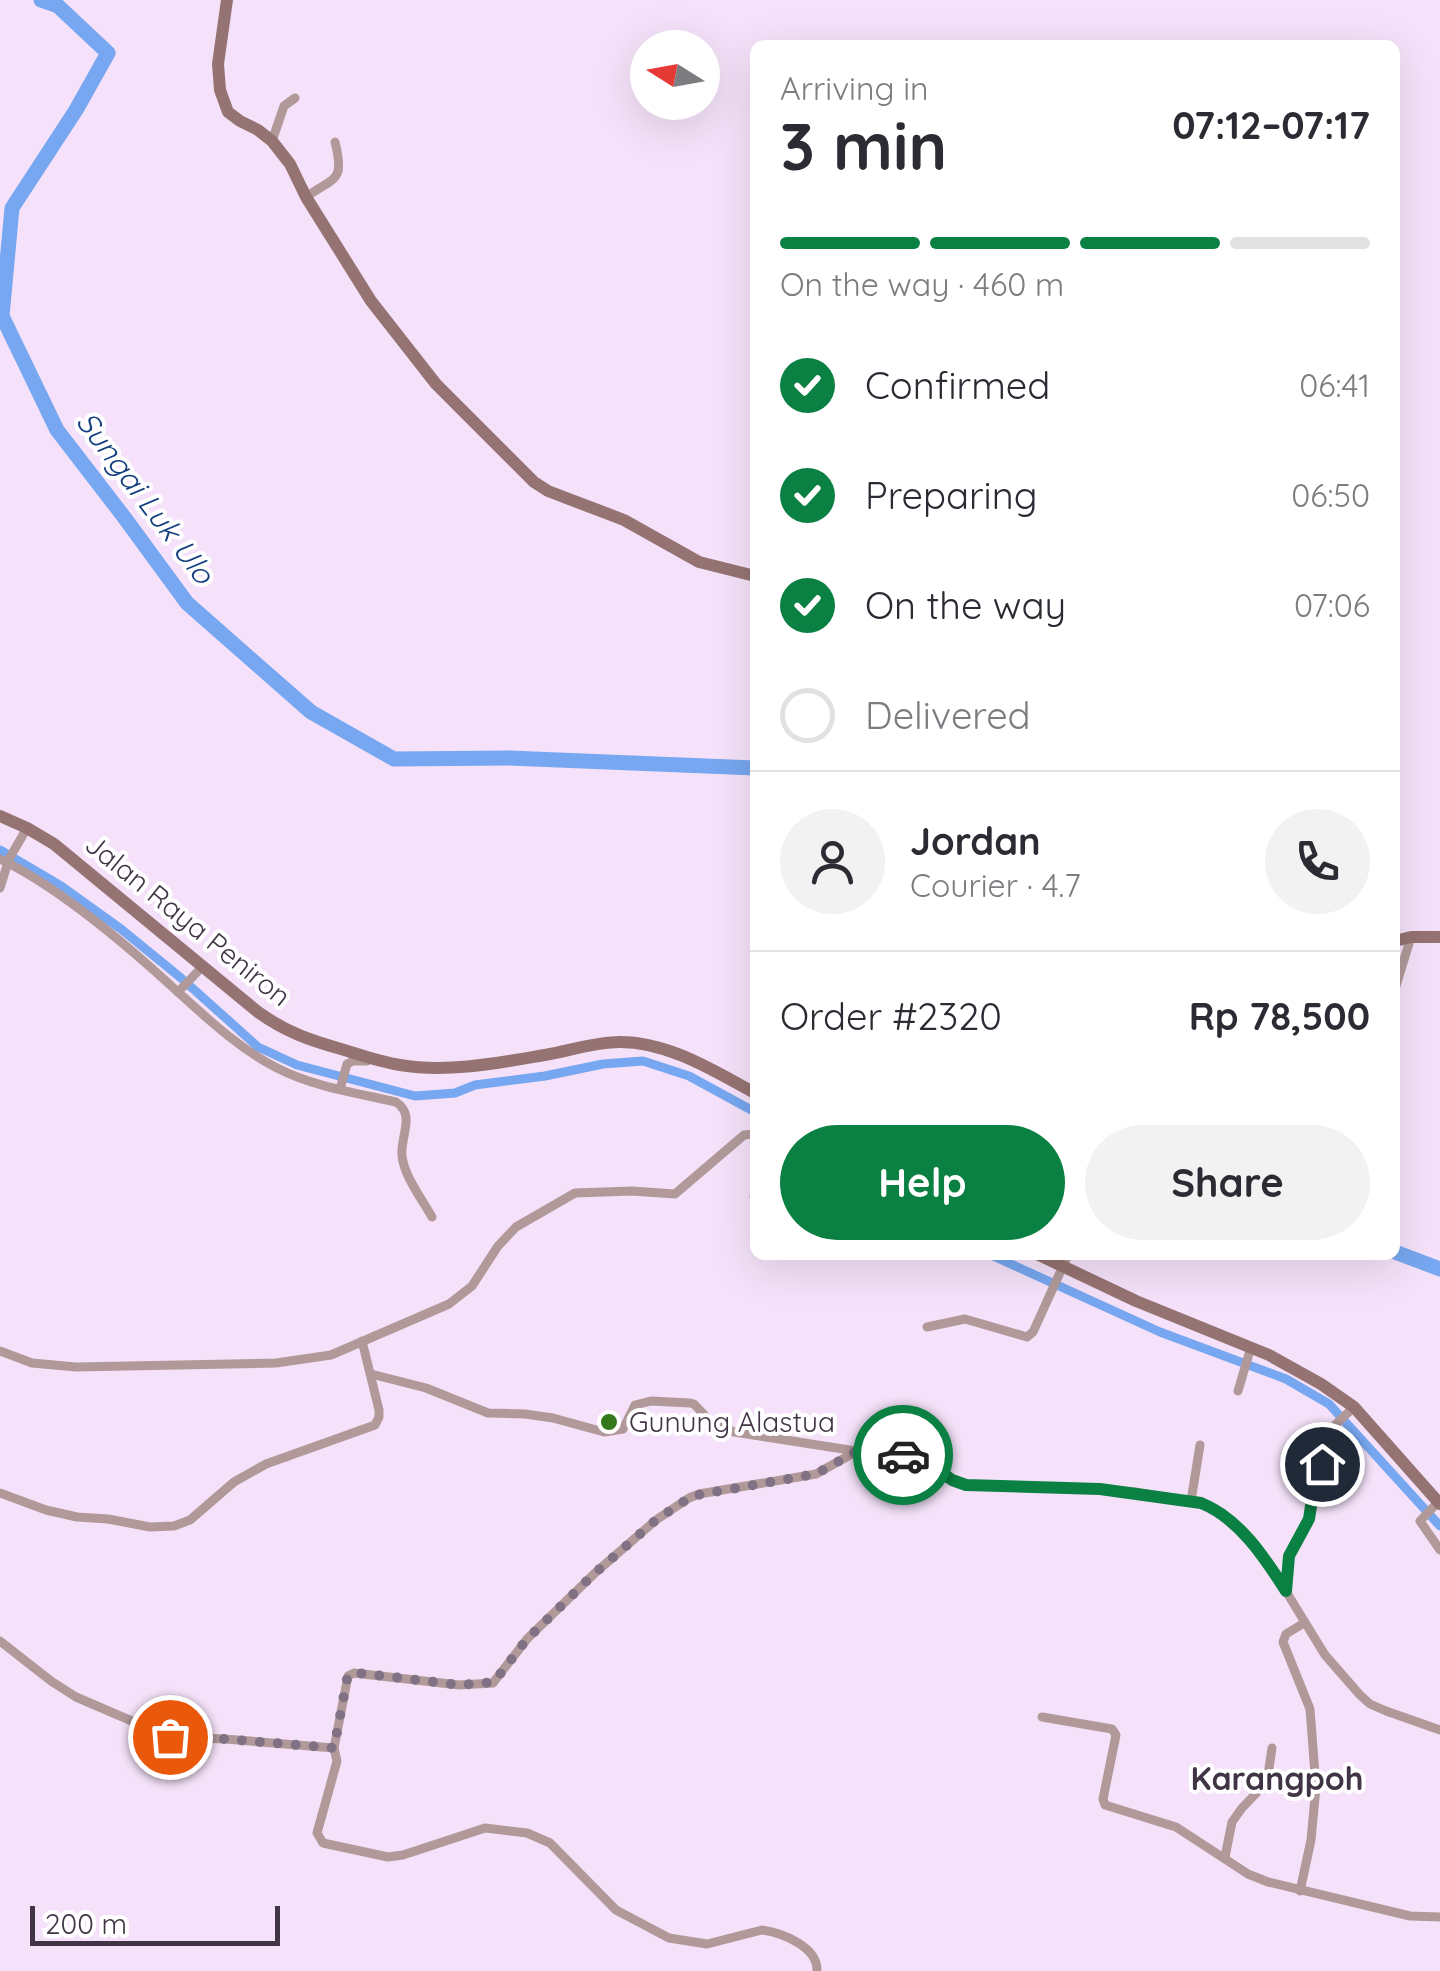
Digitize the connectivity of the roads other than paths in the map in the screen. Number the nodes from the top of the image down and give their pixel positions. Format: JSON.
{"nodes":[{"id":1,"x":228,"y":0,"type":"edge"},
{"id":2,"x":295,"y":98,"type":"dead end"},
{"id":3,"x":275,"y":131,"type":"junction"},
{"id":4,"x":336,"y":142,"type":"dead end"},
{"id":5,"x":311,"y":193,"type":"junction"},
{"id":6,"x":750,"y":575,"type":"edge"},
{"id":7,"x":0,"y":816,"type":"edge"},
{"id":8,"x":27,"y":828,"type":"junction"},
{"id":9,"x":6,"y":860,"type":"edge"},
{"id":10,"x":0,"y":888,"type":"edge"},
{"id":11,"x":1411,"y":937,"type":"junction"},
{"id":12,"x":1440,"y":938,"type":"edge"},
{"id":13,"x":1400,"y":940,"type":"edge"},
{"id":14,"x":199,"y":970,"type":"junction"},
{"id":15,"x":1400,"y":973,"type":"edge"},
{"id":16,"x":180,"y":990,"type":"junction"},
{"id":17,"x":374,"y":1060,"type":"junction"},
{"id":18,"x":341,"y":1086,"type":"junction"},
{"id":19,"x":750,"y":1090,"type":"edge"},
{"id":20,"x":750,"y":1134,"type":"edge"},
{"id":21,"x":432,"y":1216,"type":"dead end"},
{"id":22,"x":1062,"y":1266,"type":"edge"},
{"id":23,"x":927,"y":1327,"type":"dead end"},
{"id":24,"x":362,"y":1342,"type":"junction"},
{"id":25,"x":0,"y":1351,"type":"edge"},
{"id":26,"x":1249,"y":1352,"type":"junction"},
{"id":27,"x":371,"y":1374,"type":"junction"},
{"id":28,"x":1238,"y":1391,"type":"dead end"},
{"id":29,"x":1349,"y":1412,"type":"junction"},
{"id":30,"x":1200,"y":1446,"type":"dead end"},
{"id":31,"x":857,"y":1451,"type":"junction"},
{"id":32,"x":0,"y":1493,"type":"edge"},
{"id":33,"x":1191,"y":1501,"type":"junction"},
{"id":34,"x":1437,"y":1505,"type":"edge"},
{"id":35,"x":1440,"y":1550,"type":"edge"},
{"id":36,"x":1286,"y":1591,"type":"junction"},
{"id":37,"x":1304,"y":1623,"type":"junction"},
{"id":38,"x":0,"y":1641,"type":"edge"},
{"id":39,"x":1042,"y":1717,"type":"dead end"},
{"id":40,"x":1440,"y":1730,"type":"edge"},
{"id":41,"x":334,"y":1748,"type":"junction"},
{"id":42,"x":1272,"y":1748,"type":"dead end"},
{"id":43,"x":1224,"y":1857,"type":"junction"},
{"id":44,"x":1300,"y":1891,"type":"junction"},
{"id":45,"x":1440,"y":1917,"type":"edge"},
{"id":46,"x":818,"y":1971,"type":"edge"}],
"edges":[{"from":1,"to":3,"type":"main road"},
{"from":2,"to":3,"type":"street"},
{"from":3,"to":5,"type":"main road"},
{"from":4,"to":5,"type":"street"},
{"from":5,"to":6,"type":"main road"},
{"from":7,"to":8,"type":"main road","name":"Jalan Raya Peniron"},
{"from":8,"to":9,"type":"street"},
{"from":8,"to":14,"type":"main road","name":"Jalan Raya Peniron"},
{"from":9,"to":10,"type":"street"},
{"from":9,"to":16,"type":"street"},
{"from":11,"to":12,"type":"main road"},
{"from":11,"to":13,"type":"main road"},
{"from":11,"to":15,"type":"street"},
{"from":14,"to":16,"type":"street"},
{"from":14,"to":17,"type":"main road","name":"Jalan Raya Peniron"},
{"from":16,"to":18,"type":"street"},
{"from":17,"to":18,"type":"street"},
{"from":17,"to":19,"type":"main road","name":"Jalan Raya Peniron"},
{"from":18,"to":21,"type":"street"},
{"from":20,"to":24,"type":"street"},
{"from":22,"to":23,"type":"street"},
{"from":22,"to":26,"type":"main road"},
{"from":24,"to":25,"type":"street"},
{"from":24,"to":27,"type":"street"},
{"from":26,"to":28,"type":"street"},
{"from":26,"to":29,"type":"main road"},
{"from":27,"to":31,"type":"street"},
{"from":27,"to":32,"type":"street"},
{"from":29,"to":34,"type":"main road"},
{"from":29,"to":36,"type":"street"},
{"from":30,"to":33,"type":"street"},
{"from":31,"to":33,"type":"street"},
{"from":31,"to":41,"type":"street"},
{"from":33,"to":36,"type":"street"},
{"from":34,"to":35,"type":"street"},
{"from":36,"to":37,"type":"street"},
{"from":37,"to":40,"type":"street"},
{"from":37,"to":44,"type":"street"},
{"from":38,"to":41,"type":"street"},
{"from":39,"to":43,"type":"street"},
{"from":41,"to":46,"type":"street"},
{"from":42,"to":43,"type":"street"},
{"from":43,"to":44,"type":"street"},
{"from":44,"to":45,"type":"street"}]}
